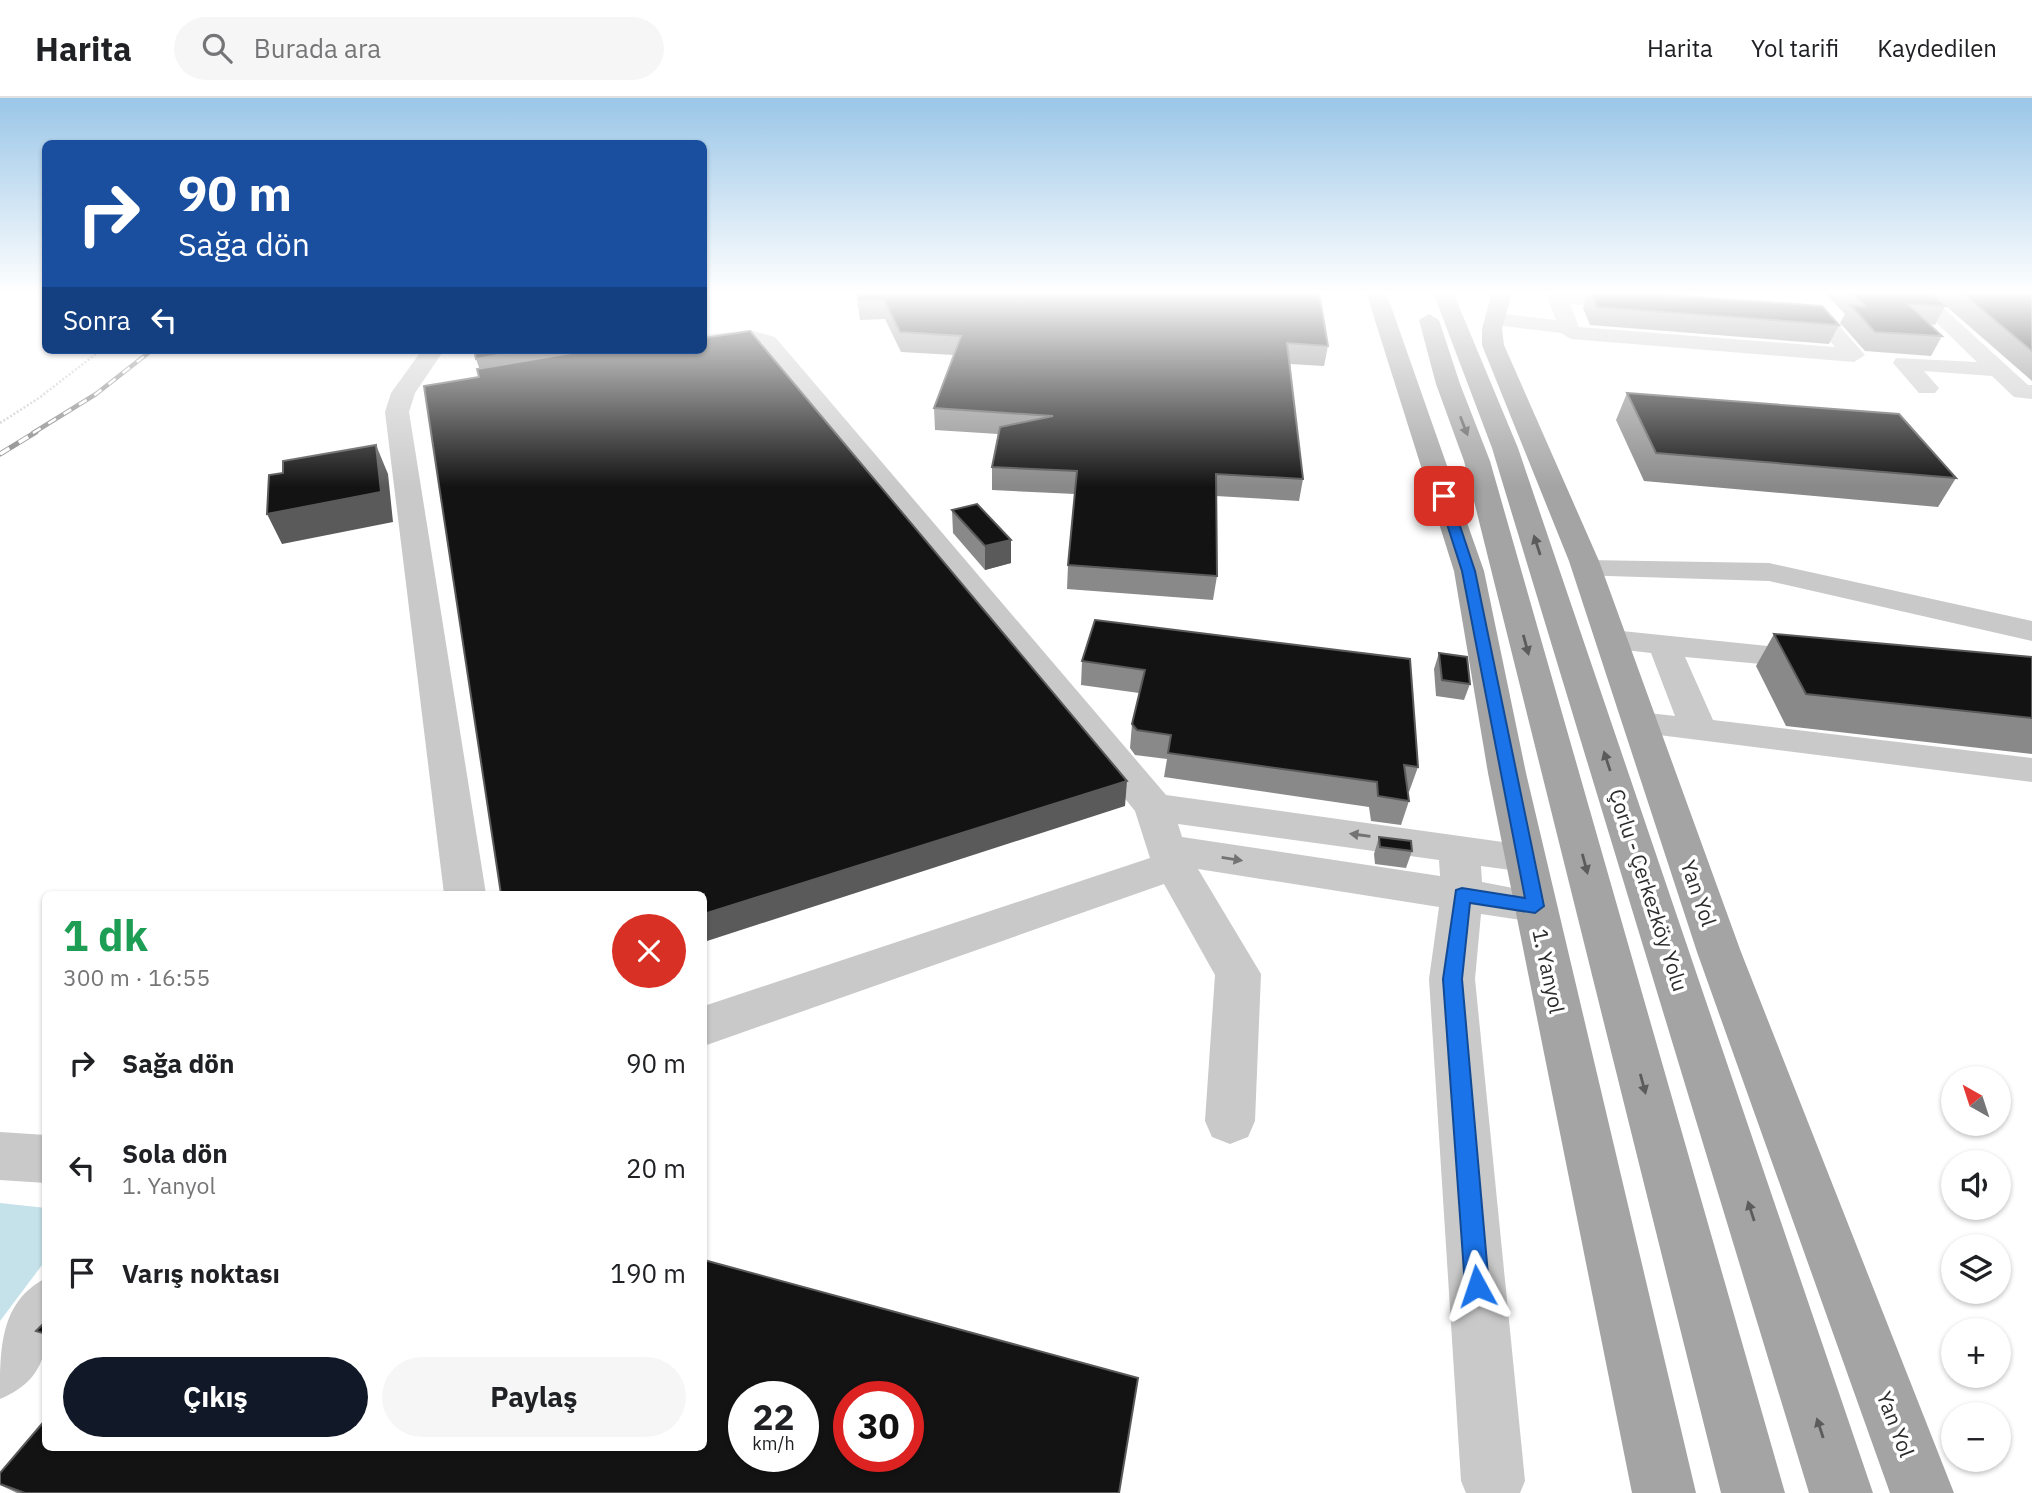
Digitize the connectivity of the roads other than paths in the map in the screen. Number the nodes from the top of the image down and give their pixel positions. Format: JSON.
{"nodes":[{"id":1,"x":430,"y":357,"type":"edge"},
{"id":2,"x":780,"y":357,"type":"edge"},
{"id":3,"x":1398,"y":357,"type":"edge"},
{"id":4,"x":1441,"y":357,"type":"edge"},
{"id":5,"x":1469,"y":357,"type":"edge"},
{"id":6,"x":1498,"y":357,"type":"edge"},
{"id":7,"x":1984,"y":357,"type":"edge"},
{"id":8,"x":1998,"y":370,"type":"junction"},
{"id":9,"x":1927,"y":388,"type":"dead end"},
{"id":10,"x":2032,"y":393,"type":"edge"},
{"id":11,"x":1587,"y":569,"type":"junction"},
{"id":12,"x":2032,"y":631,"type":"edge"},
{"id":13,"x":1612,"y":640,"type":"junction"},
{"id":14,"x":1664,"y":645,"type":"junction"},
{"id":15,"x":1841,"y":661,"type":"edge"},
{"id":16,"x":1640,"y":723,"type":"junction"},
{"id":17,"x":1699,"y":730,"type":"junction"},
{"id":18,"x":2032,"y":770,"type":"edge"},
{"id":19,"x":1154,"y":807,"type":"junction"},
{"id":20,"x":1169,"y":857,"type":"junction"},
{"id":21,"x":1525,"y":858,"type":"junction"},
{"id":22,"x":1461,"y":872,"type":"junction"},
{"id":23,"x":465,"y":891,"type":"edge"},
{"id":24,"x":1535,"y":906,"type":"junction"},
{"id":25,"x":707,"y":1025,"type":"edge"},
{"id":26,"x":1230,"y":1121,"type":"dead end"},
{"id":27,"x":0,"y":1156,"type":"edge"},
{"id":28,"x":42,"y":1159,"type":"edge"},
{"id":29,"x":42,"y":1312,"type":"edge"},
{"id":30,"x":0,"y":1370,"type":"edge"},
{"id":31,"x":1493,"y":1481,"type":"dead end"},
{"id":32,"x":1664,"y":1493,"type":"edge"},
{"id":33,"x":1753,"y":1493,"type":"edge"},
{"id":34,"x":1841,"y":1493,"type":"edge"},
{"id":35,"x":1922,"y":1493,"type":"edge"}],
"edges":[{"from":1,"to":23,"type":"street"},
{"from":2,"to":19,"type":"street"},
{"from":3,"to":21,"type":"main road","name":"1. Yanyol"},
{"from":4,"to":33,"type":"main road","one_way":true},
{"from":34,"to":5,"type":"main road","name":"Çorlu - Çerkezköy Yolu","one_way":true},
{"from":6,"to":11,"type":"main road","name":"Yan Yol"},
{"from":7,"to":8,"type":"street"},
{"from":8,"to":9,"type":"street"},
{"from":8,"to":10,"type":"street"},
{"from":11,"to":12,"type":"street"},
{"from":11,"to":13,"type":"main road","name":"Yan Yol"},
{"from":13,"to":14,"type":"street"},
{"from":13,"to":16,"type":"main road","name":"Yan Yol"},
{"from":14,"to":15,"type":"street"},
{"from":14,"to":17,"type":"street"},
{"from":16,"to":17,"type":"street"},
{"from":16,"to":35,"type":"main road","name":"Yan Yol"},
{"from":17,"to":18,"type":"street"},
{"from":19,"to":20,"type":"street"},
{"from":22,"to":19,"type":"street","one_way":true},
{"from":20,"to":22,"type":"street","one_way":true},
{"from":20,"to":25,"type":"street"},
{"from":20,"to":26,"type":"street"},
{"from":21,"to":22,"type":"street"},
{"from":21,"to":24,"type":"main road","name":"1. Yanyol"},
{"from":22,"to":24,"type":"street"},
{"from":22,"to":31,"type":"street"},
{"from":24,"to":32,"type":"main road","name":"1. Yanyol"},
{"from":27,"to":28,"type":"street"},
{"from":29,"to":30,"type":"street"}]}
